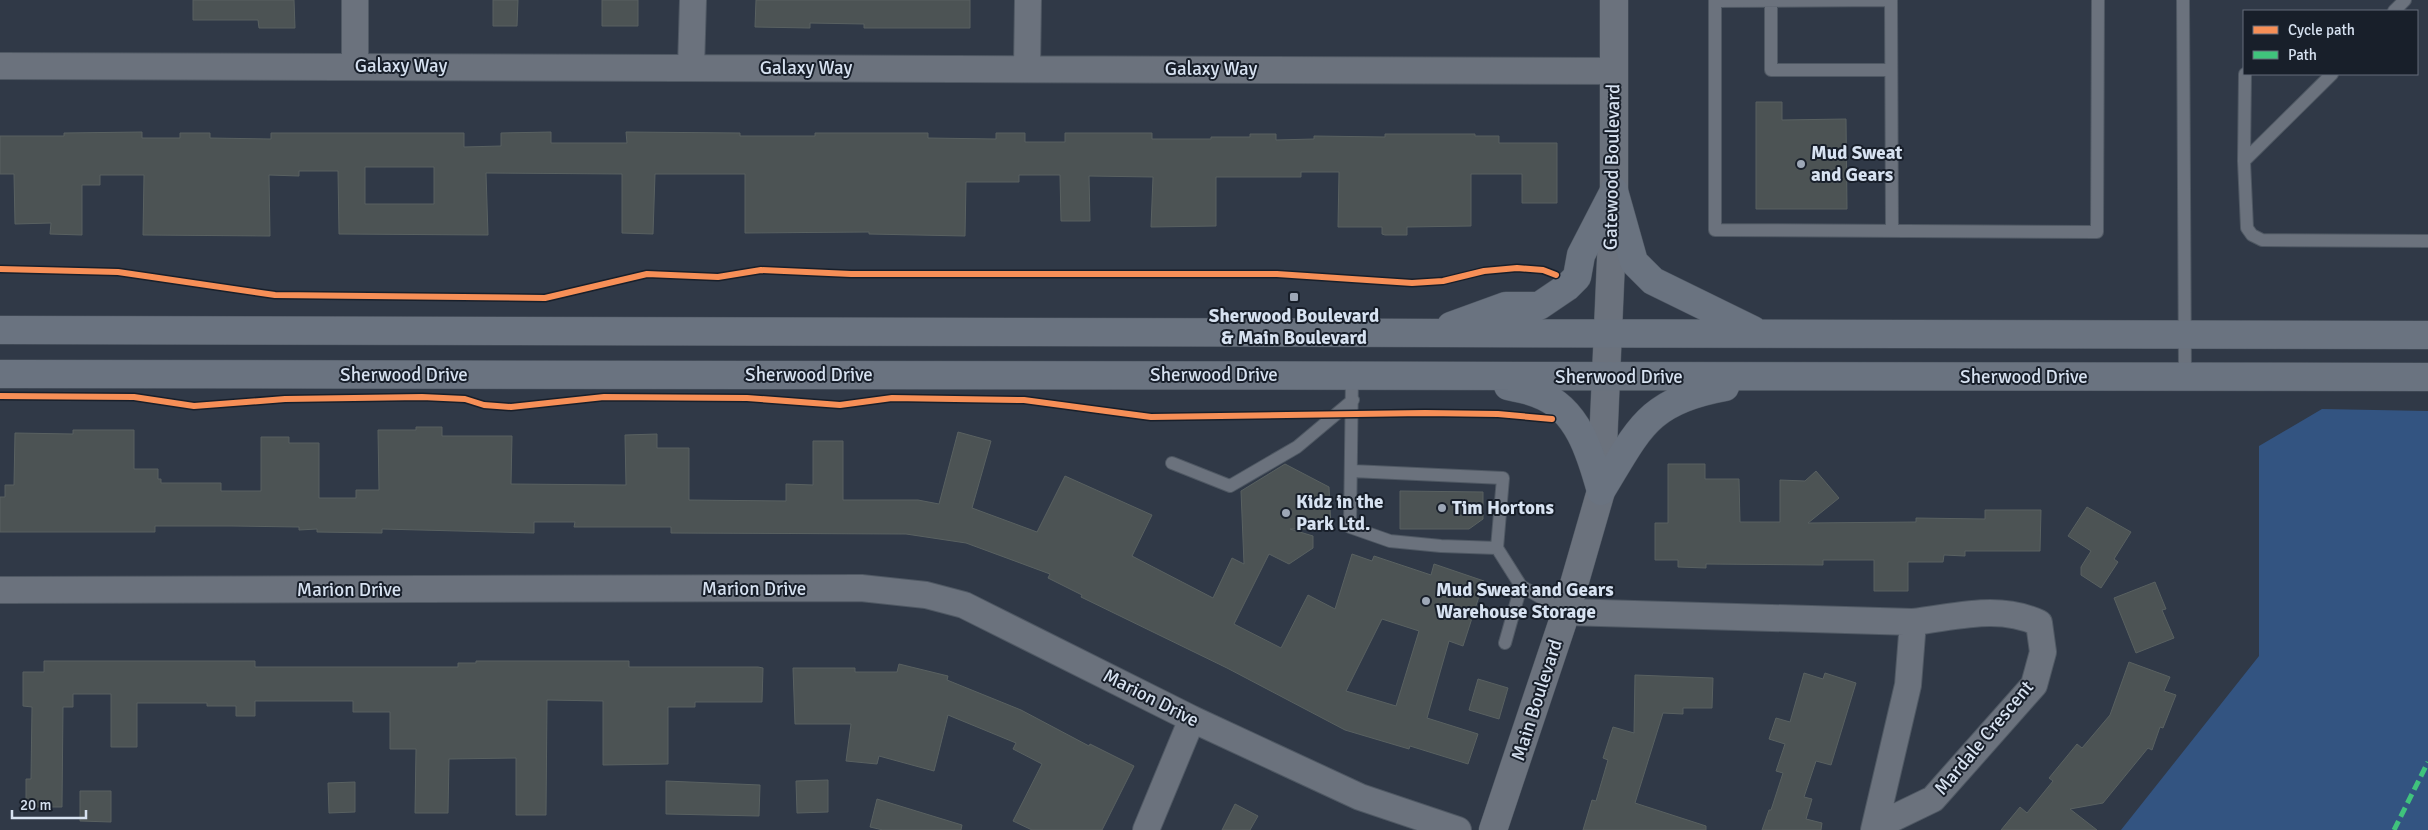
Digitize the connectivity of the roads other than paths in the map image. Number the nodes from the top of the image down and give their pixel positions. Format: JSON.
{"nodes":[{"id":1,"x":355,"y":0,"type":"edge"},
{"id":2,"x":693,"y":0,"type":"edge"},
{"id":3,"x":1028,"y":0,"type":"edge"},
{"id":4,"x":1614,"y":0,"type":"edge"},
{"id":5,"x":1891,"y":0,"type":"edge"},
{"id":6,"x":2098,"y":0,"type":"edge"},
{"id":7,"x":2183,"y":0,"type":"edge"},
{"id":8,"x":2405,"y":0,"type":"edge"},
{"id":9,"x":1771,"y":1,"type":"junction"},
{"id":10,"x":2395,"y":10,"type":"edge"},
{"id":11,"x":355,"y":65,"type":"junction"},
{"id":12,"x":0,"y":66,"type":"edge"},
{"id":13,"x":691,"y":68,"type":"junction"},
{"id":14,"x":1027,"y":69,"type":"junction"},
{"id":15,"x":1891,"y":70,"type":"junction"},
{"id":16,"x":1613,"y":71,"type":"junction"},
{"id":17,"x":2246,"y":75,"type":"edge"},
{"id":18,"x":2331,"y":75,"type":"edge"},
{"id":19,"x":2244,"y":161,"type":"junction"},
{"id":20,"x":1614,"y":191,"type":"junction"},
{"id":21,"x":1892,"y":231,"type":"junction"},
{"id":22,"x":2428,"y":241,"type":"edge"},
{"id":23,"x":0,"y":330,"type":"edge"},
{"id":24,"x":1435,"y":332,"type":"junction"},
{"id":25,"x":1758,"y":333,"type":"junction"},
{"id":26,"x":1608,"y":334,"type":"junction"},
{"id":27,"x":2185,"y":334,"type":"junction"},
{"id":28,"x":2428,"y":335,"type":"edge"},
{"id":29,"x":0,"y":374,"type":"edge"},
{"id":30,"x":1470,"y":376,"type":"junction"},
{"id":31,"x":2185,"y":376,"type":"junction"},
{"id":32,"x":1606,"y":377,"type":"junction"},
{"id":33,"x":1780,"y":377,"type":"junction"},
{"id":34,"x":2428,"y":377,"type":"edge"},
{"id":35,"x":1352,"y":388,"type":"junction"},
{"id":36,"x":1172,"y":463,"type":"dead end"},
{"id":37,"x":1352,"y":470,"type":"junction"},
{"id":38,"x":1601,"y":492,"type":"junction"},
{"id":39,"x":1497,"y":548,"type":"junction"},
{"id":40,"x":1521,"y":586,"type":"junction"},
{"id":41,"x":0,"y":590,"type":"edge"},
{"id":42,"x":1566,"y":612,"type":"junction"},
{"id":43,"x":1913,"y":622,"type":"junction"},
{"id":44,"x":1505,"y":643,"type":"dead end"},
{"id":45,"x":1192,"y":719,"type":"junction"},
{"id":46,"x":1874,"y":828,"type":"edge"},
{"id":47,"x":1146,"y":830,"type":"edge"},
{"id":48,"x":1458,"y":830,"type":"edge"},
{"id":49,"x":1493,"y":830,"type":"edge"}],
"edges":[{"from":1,"to":11,"type":"street"},
{"from":2,"to":13,"type":"street"},
{"from":3,"to":14,"type":"street"},
{"from":4,"to":16,"type":"street","name":"Gatewood Boulevard"},
{"from":5,"to":9,"type":"lane"},
{"from":5,"to":15,"type":"lane"},
{"from":6,"to":21,"type":"lane"},
{"from":7,"to":27,"type":"lane"},
{"from":8,"to":10,"type":"lane"},
{"from":9,"to":15,"type":"lane"},
{"from":9,"to":21,"type":"lane"},
{"from":11,"to":12,"type":"street","name":"Galaxy Way"},
{"from":11,"to":13,"type":"street","name":"Galaxy Way"},
{"from":13,"to":14,"type":"street","name":"Galaxy Way"},
{"from":14,"to":16,"type":"street","name":"Galaxy Way"},
{"from":15,"to":21,"type":"lane"},
{"from":16,"to":20,"type":"street","name":"Gatewood Boulevard"},
{"from":17,"to":19,"type":"lane"},
{"from":18,"to":19,"type":"lane"},
{"from":19,"to":22,"type":"lane"},
{"from":20,"to":24,"type":"main road"},
{"from":20,"to":25,"type":"main road"},
{"from":20,"to":26,"type":"street","name":"Gatewood Boulevard"},
{"from":23,"to":24,"type":"main road"},
{"from":24,"to":26,"type":"main road"},
{"from":25,"to":26,"type":"main road"},
{"from":25,"to":27,"type":"main road"},
{"from":26,"to":32,"type":"street","name":"Main Boulevard"},
{"from":27,"to":28,"type":"main road"},
{"from":27,"to":31,"type":"lane"},
{"from":29,"to":35,"type":"main road","name":"Sherwood Drive"},
{"from":30,"to":32,"type":"main road","name":"Sherwood Drive"},
{"from":30,"to":35,"type":"main road","name":"Sherwood Drive"},
{"from":30,"to":38,"type":"main road"},
{"from":31,"to":33,"type":"main road","name":"Sherwood Drive"},
{"from":31,"to":34,"type":"main road","name":"Sherwood Drive"},
{"from":32,"to":33,"type":"main road","name":"Sherwood Drive"},
{"from":32,"to":38,"type":"street","name":"Main Boulevard"},
{"from":33,"to":38,"type":"main road"},
{"from":35,"to":36,"type":"lane"},
{"from":35,"to":37,"type":"lane"},
{"from":37,"to":39,"type":"lane"},
{"from":37,"to":39,"type":"lane"},
{"from":38,"to":42,"type":"street","name":"Main Boulevard"},
{"from":39,"to":40,"type":"lane"},
{"from":40,"to":42,"type":"lane"},
{"from":40,"to":44,"type":"lane"},
{"from":41,"to":45,"type":"street","name":"Marion Drive"},
{"from":42,"to":43,"type":"street","name":"Mardale Crescent"},
{"from":42,"to":49,"type":"street","name":"Main Boulevard"},
{"from":43,"to":46,"type":"street","name":"Mardale Crescent"},
{"from":43,"to":46,"type":"street","name":"Mardale Crescent"},
{"from":45,"to":47,"type":"street"},
{"from":45,"to":48,"type":"street","name":"Marion Drive"}]}
